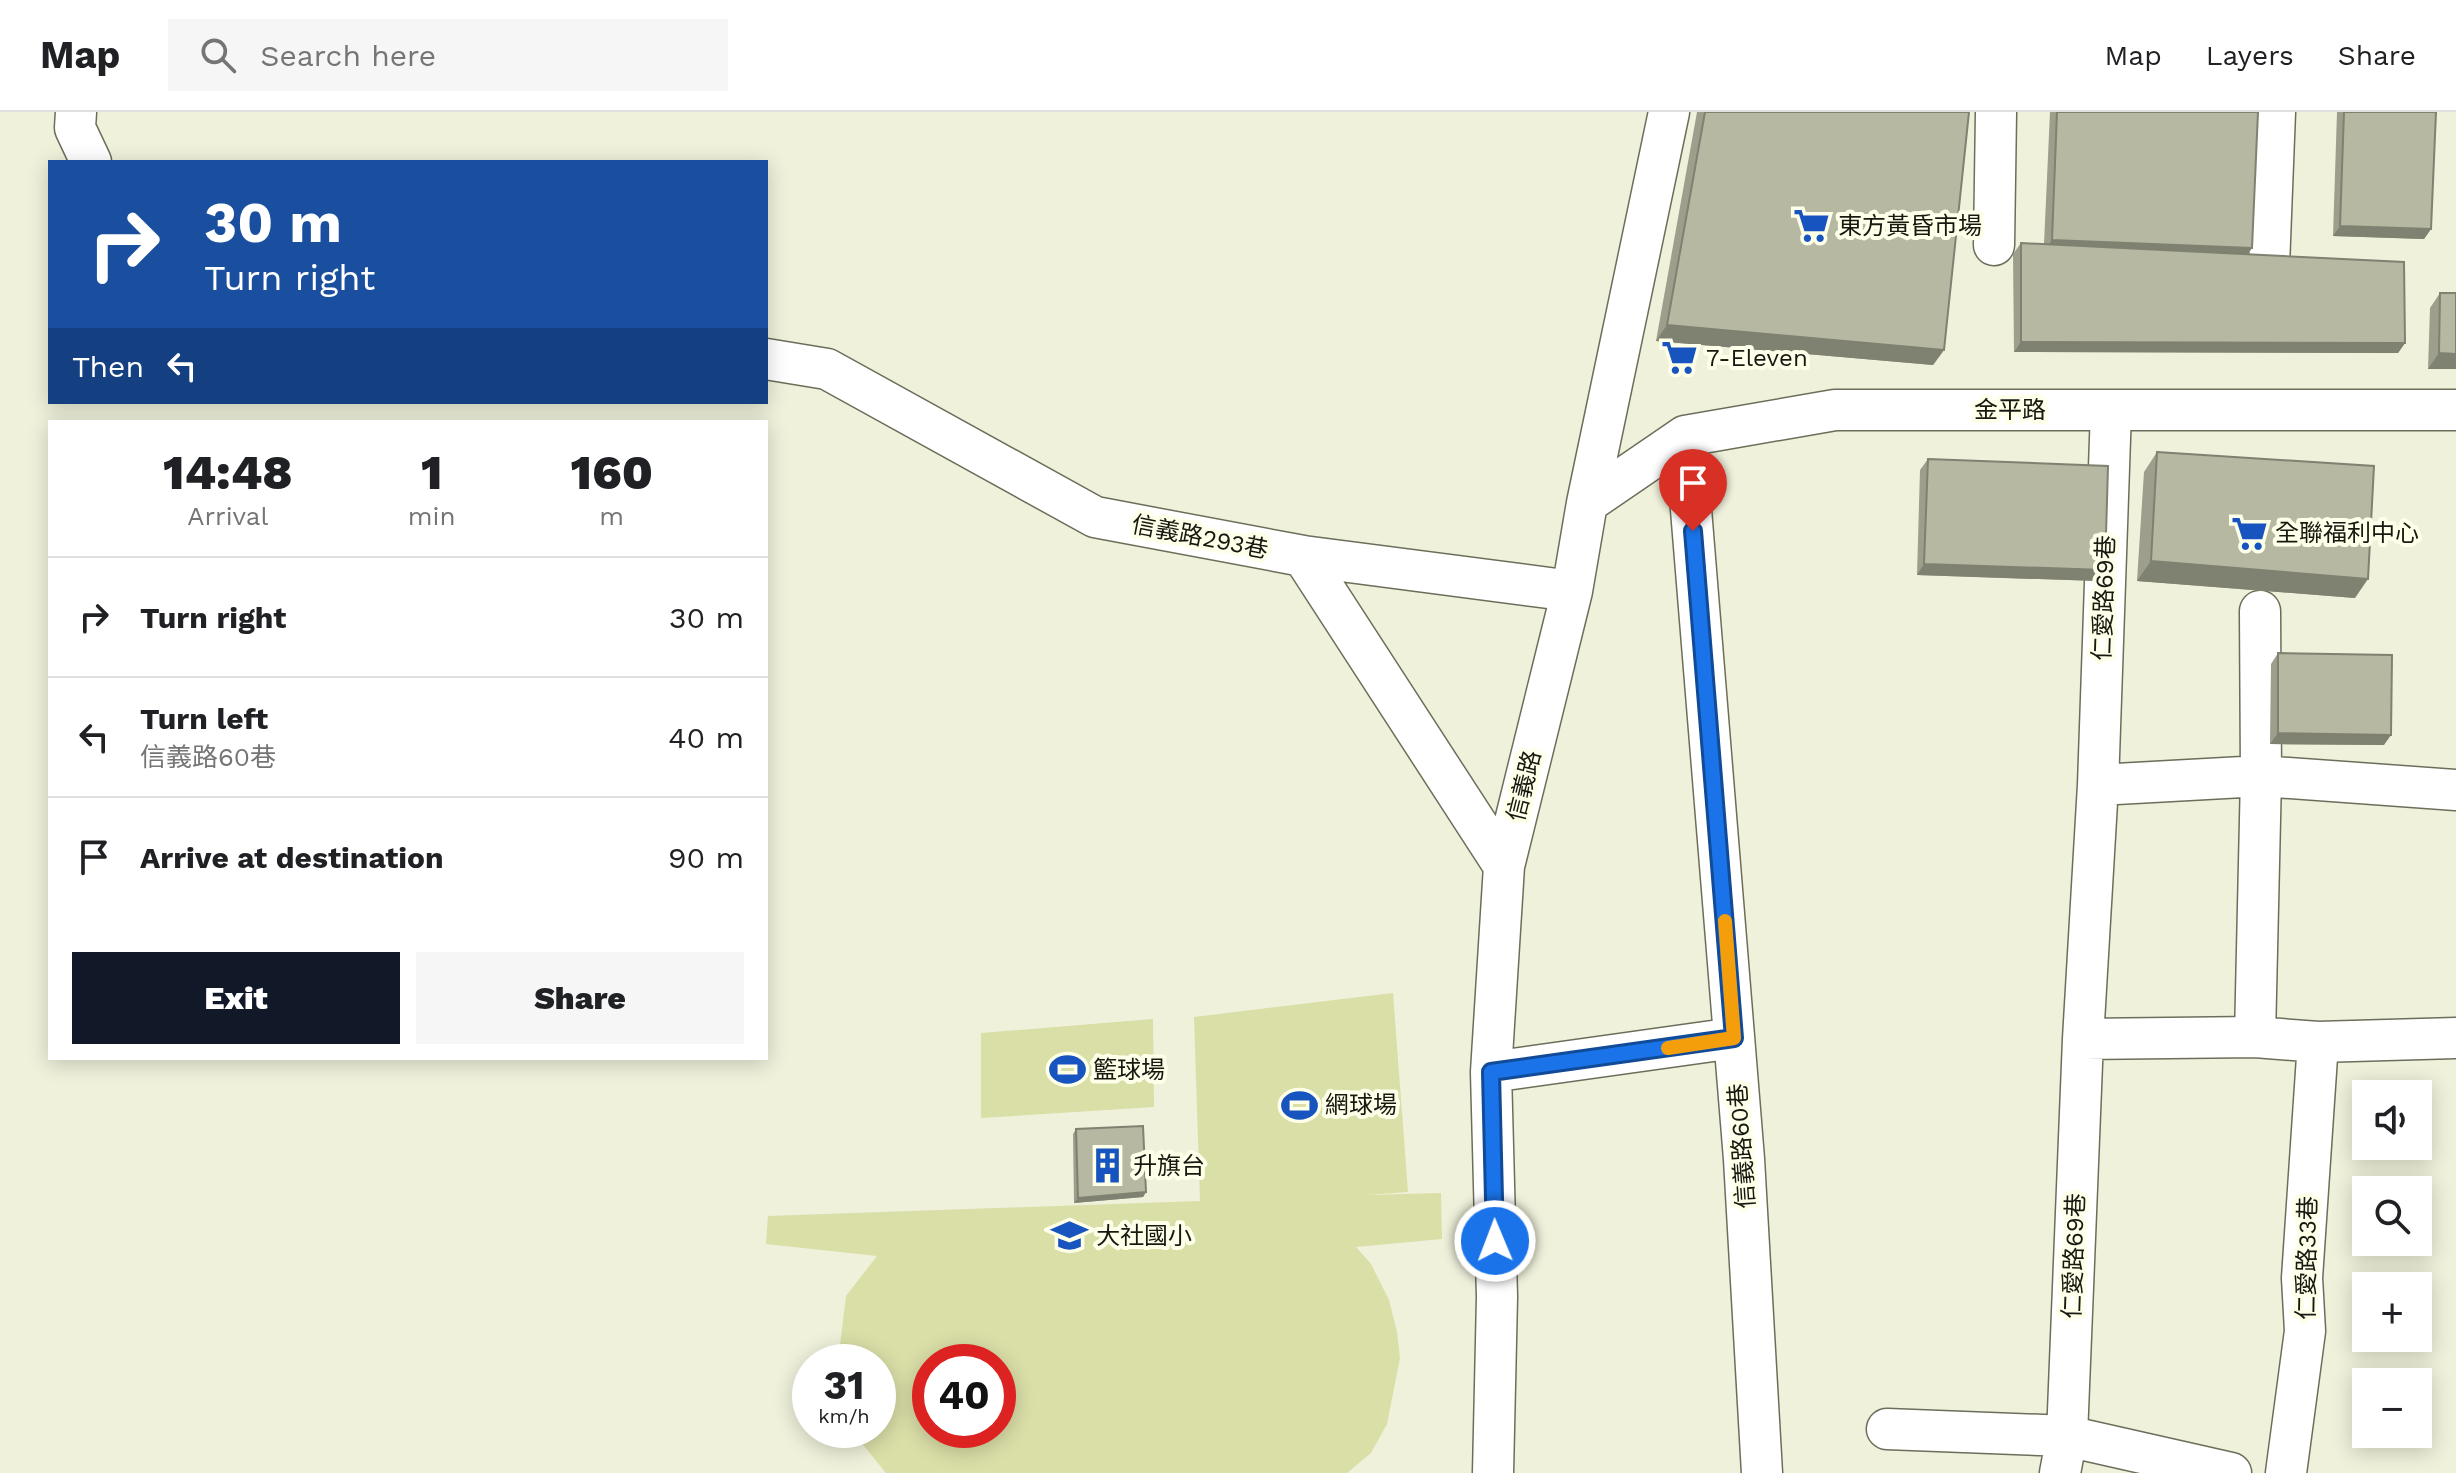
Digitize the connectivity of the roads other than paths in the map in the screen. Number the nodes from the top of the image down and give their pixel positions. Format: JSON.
{"nodes":[{"id":1,"x":76,"y":112,"type":"edge"},
{"id":2,"x":1669,"y":112,"type":"edge"},
{"id":3,"x":1996,"y":112,"type":"edge"},
{"id":4,"x":2275,"y":112,"type":"edge"},
{"id":5,"x":90,"y":160,"type":"edge"},
{"id":6,"x":1994,"y":245,"type":"dead end"},
{"id":7,"x":2269,"y":266,"type":"edge"},
{"id":8,"x":768,"y":359,"type":"edge"},
{"id":9,"x":2111,"y":410,"type":"junction"},
{"id":10,"x":2456,"y":410,"type":"edge"},
{"id":11,"x":1685,"y":436,"type":"junction"},
{"id":12,"x":1587,"y":503,"type":"junction"},
{"id":13,"x":1303,"y":556,"type":"junction"},
{"id":14,"x":1572,"y":591,"type":"junction"},
{"id":15,"x":2260,"y":611,"type":"dead end"},
{"id":16,"x":2261,"y":776,"type":"junction"},
{"id":17,"x":2098,"y":785,"type":"junction"},
{"id":18,"x":2456,"y":790,"type":"edge"},
{"id":19,"x":1504,"y":866,"type":"junction"},
{"id":20,"x":2255,"y":1037,"type":"junction"},
{"id":21,"x":1734,"y":1038,"type":"junction"},
{"id":22,"x":2456,"y":1038,"type":"edge"},
{"id":23,"x":2083,"y":1039,"type":"junction"},
{"id":24,"x":2318,"y":1042,"type":"junction"},
{"id":25,"x":1491,"y":1072,"type":"junction"},
{"id":26,"x":1887,"y":1429,"type":"dead end"},
{"id":27,"x":2064,"y":1454,"type":"edge"},
{"id":28,"x":1493,"y":1473,"type":"edge"},
{"id":29,"x":1762,"y":1473,"type":"edge"},
{"id":30,"x":2231,"y":1473,"type":"edge"},
{"id":31,"x":2286,"y":1473,"type":"edge"}],
"edges":[{"from":1,"to":5,"type":"street"},
{"from":2,"to":12,"type":"street","name":"信義路"},
{"from":3,"to":6,"type":"street"},
{"from":4,"to":7,"type":"street"},
{"from":8,"to":13,"type":"street","name":"信義路293巷"},
{"from":9,"to":10,"type":"street","name":"金平路"},
{"from":9,"to":11,"type":"street","name":"金平路"},
{"from":9,"to":17,"type":"street","name":"仁愛路69巷"},
{"from":11,"to":12,"type":"street","name":"金平路"},
{"from":11,"to":21,"type":"street","name":"信義路60巷"},
{"from":12,"to":14,"type":"street","name":"信義路"},
{"from":13,"to":14,"type":"street"},
{"from":13,"to":19,"type":"street","name":"信義路293巷"},
{"from":14,"to":19,"type":"street","name":"信義路"},
{"from":15,"to":16,"type":"street"},
{"from":16,"to":17,"type":"street"},
{"from":16,"to":18,"type":"street"},
{"from":16,"to":20,"type":"street"},
{"from":17,"to":23,"type":"street","name":"仁愛路69巷"},
{"from":19,"to":25,"type":"street","name":"信義路"},
{"from":20,"to":23,"type":"street"},
{"from":20,"to":24,"type":"street"},
{"from":21,"to":25,"type":"street"},
{"from":21,"to":29,"type":"street","name":"信義路60巷"},
{"from":22,"to":24,"type":"street"},
{"from":23,"to":27,"type":"street","name":"仁愛路69巷"},
{"from":24,"to":31,"type":"street","name":"仁愛路33巷"},
{"from":25,"to":28,"type":"street","name":"信義路"},
{"from":26,"to":27,"type":"street"},
{"from":27,"to":30,"type":"street"}]}
